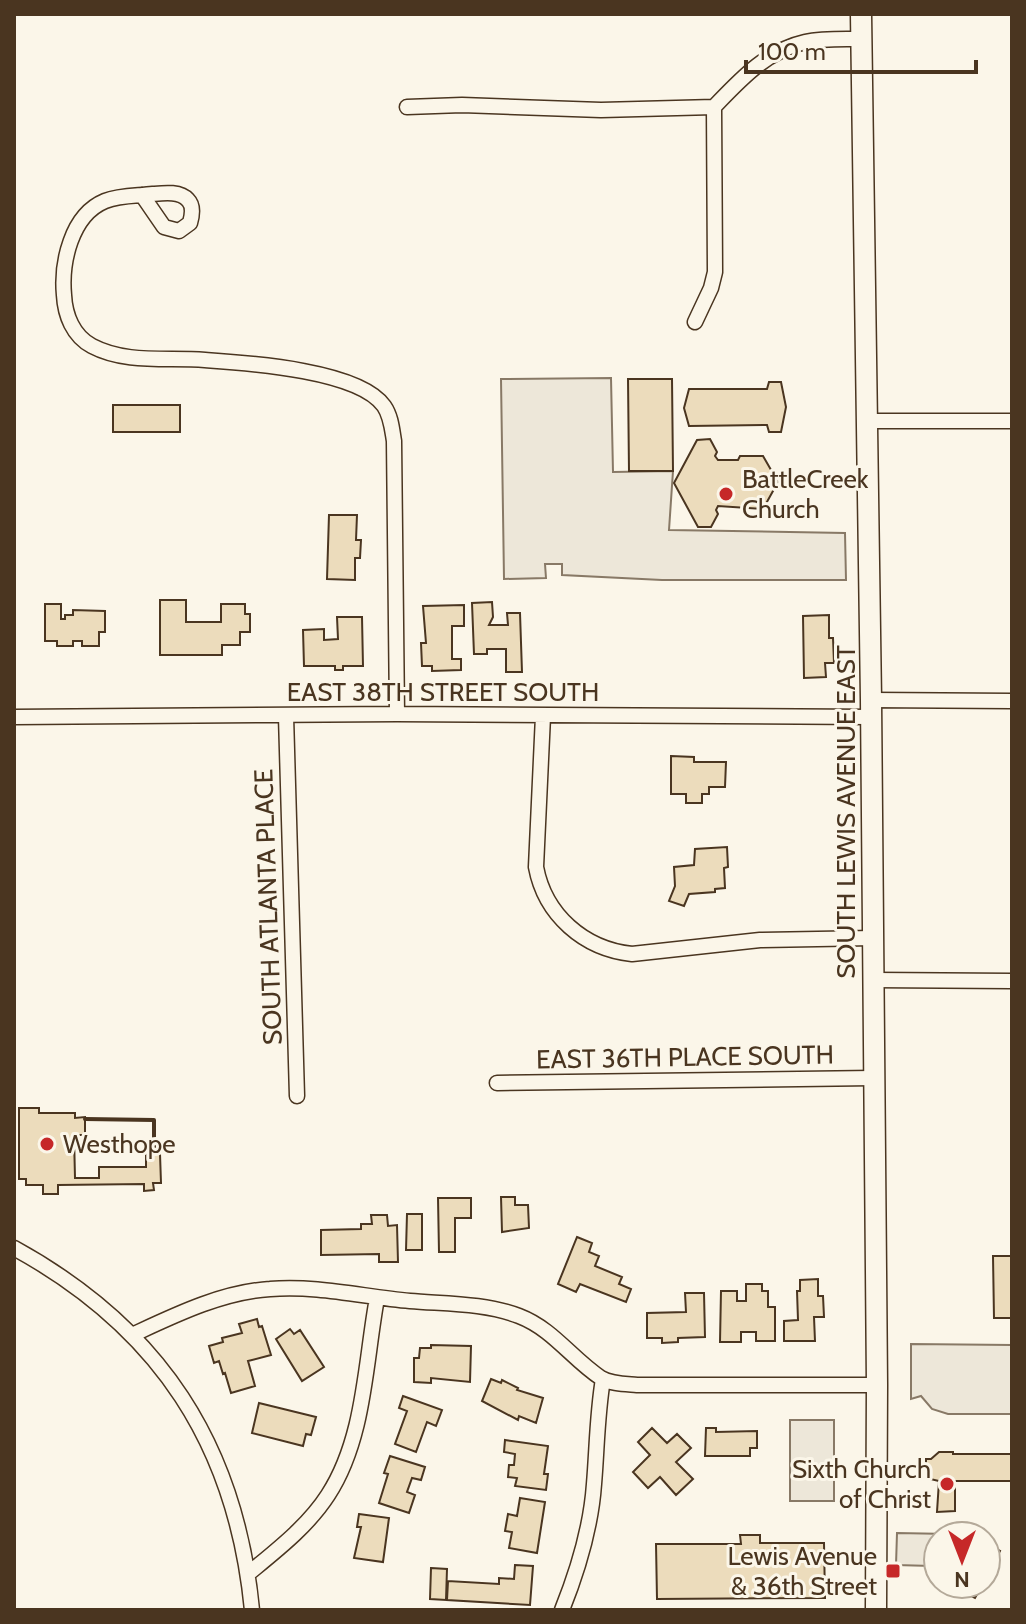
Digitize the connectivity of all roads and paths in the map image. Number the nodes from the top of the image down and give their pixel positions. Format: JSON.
{"nodes":[{"id":1,"x":861,"y":14,"type":"edge"},
{"id":2,"x":861,"y":39,"type":"junction"},
{"id":3,"x":407,"y":107,"type":"dead end"},
{"id":4,"x":714,"y":107,"type":"junction"},
{"id":5,"x":142,"y":195,"type":"dead end"},
{"id":6,"x":695,"y":322,"type":"dead end"},
{"id":7,"x":868,"y":421,"type":"junction"},
{"id":8,"x":1012,"y":421,"type":"edge"},
{"id":9,"x":1012,"y":701,"type":"edge"},
{"id":10,"x":871,"y":709,"type":"junction"},
{"id":11,"x":397,"y":714,"type":"junction"},
{"id":12,"x":286,"y":716,"type":"junction"},
{"id":13,"x":543,"y":716,"type":"junction"},
{"id":14,"x":14,"y":717,"type":"edge"},
{"id":15,"x":873,"y":938,"type":"junction"},
{"id":16,"x":873,"y":980,"type":"junction"},
{"id":17,"x":1012,"y":981,"type":"edge"},
{"id":18,"x":873,"y":1078,"type":"junction"},
{"id":19,"x":497,"y":1083,"type":"dead end"},
{"id":20,"x":297,"y":1096,"type":"dead end"},
{"id":21,"x":14,"y":1248,"type":"edge"},
{"id":22,"x":377,"y":1298,"type":"junction"},
{"id":23,"x":132,"y":1335,"type":"junction"},
{"id":24,"x":603,"y":1379,"type":"junction"},
{"id":25,"x":877,"y":1385,"type":"junction"},
{"id":26,"x":249,"y":1573,"type":"junction"},
{"id":27,"x":252,"y":1610,"type":"edge"},
{"id":28,"x":562,"y":1610,"type":"edge"},
{"id":29,"x":876,"y":1610,"type":"edge"}],
"edges":[{"from":1,"to":2,"type":"main road","name":"SOUTH LEWIS AVENUE EAST"},
{"from":2,"to":4,"type":"street"},
{"from":2,"to":7,"type":"main road","name":"SOUTH LEWIS AVENUE EAST"},
{"from":3,"to":4,"type":"street"},
{"from":4,"to":6,"type":"street"},
{"from":5,"to":11,"type":"street"},
{"from":7,"to":8,"type":"street"},
{"from":7,"to":10,"type":"main road","name":"SOUTH LEWIS AVENUE EAST"},
{"from":9,"to":10,"type":"street","name":"EAST 38TH STREET SOUTH"},
{"from":10,"to":13,"type":"street","name":"EAST 38TH STREET SOUTH"},
{"from":10,"to":15,"type":"main road","name":"SOUTH LEWIS AVENUE EAST"},
{"from":11,"to":12,"type":"street","name":"EAST 38TH STREET SOUTH"},
{"from":11,"to":13,"type":"street","name":"EAST 38TH STREET SOUTH"},
{"from":12,"to":14,"type":"street","name":"EAST 38TH STREET SOUTH"},
{"from":12,"to":20,"type":"street","name":"SOUTH ATLANTA PLACE"},
{"from":13,"to":15,"type":"street"},
{"from":15,"to":16,"type":"main road","name":"SOUTH LEWIS AVENUE EAST"},
{"from":16,"to":17,"type":"street"},
{"from":16,"to":18,"type":"main road","name":"SOUTH LEWIS AVENUE EAST"},
{"from":18,"to":19,"type":"street","name":"EAST 36TH PLACE SOUTH"},
{"from":18,"to":25,"type":"main road","name":"SOUTH LEWIS AVENUE EAST"},
{"from":21,"to":23,"type":"street"},
{"from":22,"to":23,"type":"street"},
{"from":22,"to":24,"type":"street"},
{"from":22,"to":26,"type":"street"},
{"from":23,"to":26,"type":"street"},
{"from":24,"to":25,"type":"street"},
{"from":24,"to":28,"type":"street"},
{"from":25,"to":29,"type":"main road","name":"SOUTH LEWIS AVENUE EAST"},
{"from":26,"to":27,"type":"street"}]}
